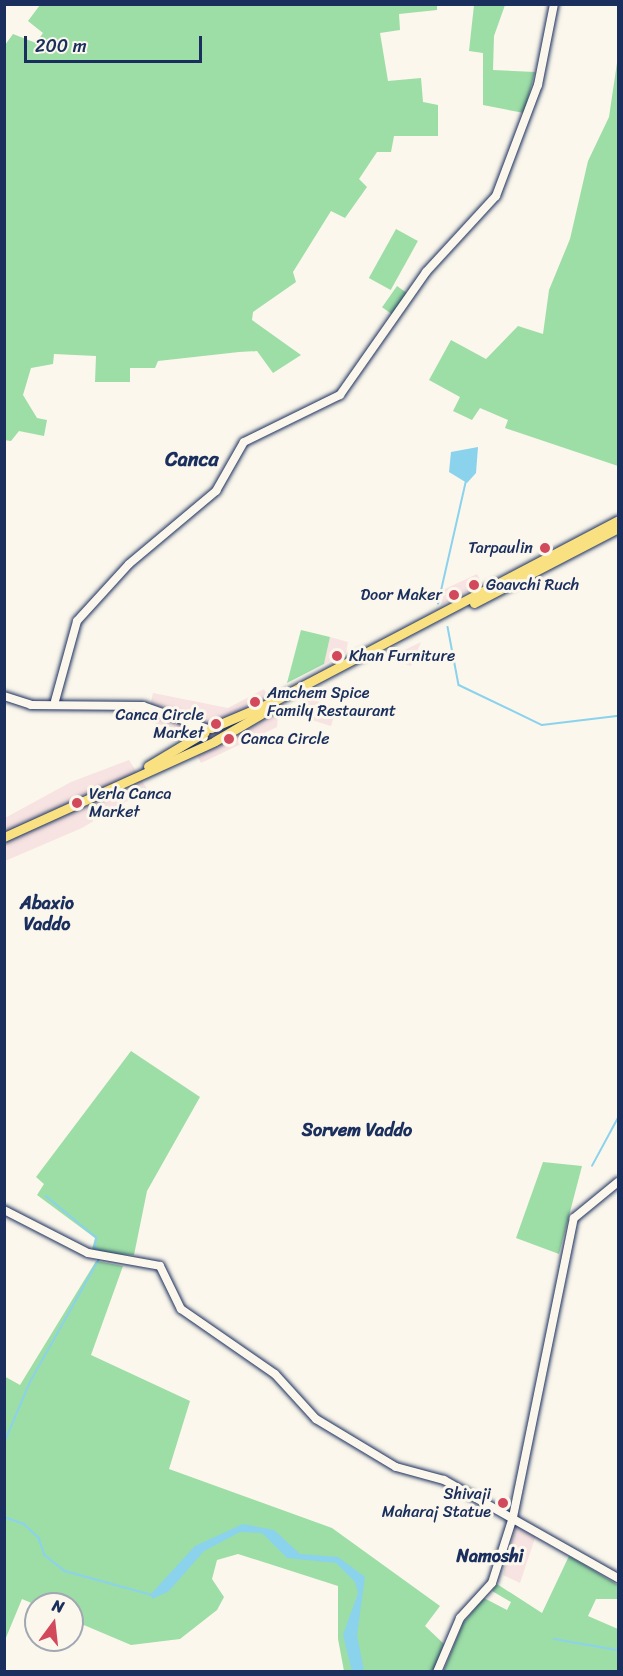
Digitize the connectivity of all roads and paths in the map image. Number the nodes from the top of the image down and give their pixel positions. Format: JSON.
{"nodes":[{"id":1,"x":554,"y":4,"type":"edge"},
{"id":2,"x":618,"y":520,"type":"edge"},
{"id":3,"x":618,"y":528,"type":"edge"},
{"id":4,"x":4,"y":696,"type":"edge"},
{"id":5,"x":55,"y":701,"type":"junction"},
{"id":6,"x":208,"y":735,"type":"junction"},
{"id":7,"x":4,"y":837,"type":"edge"},
{"id":8,"x":618,"y":1182,"type":"edge"},
{"id":9,"x":4,"y":1210,"type":"edge"},
{"id":10,"x":513,"y":1517,"type":"junction"},
{"id":11,"x":618,"y":1578,"type":"edge"},
{"id":12,"x":437,"y":1671,"type":"edge"}],
"edges":[{"from":1,"to":5,"type":"street"},
{"from":2,"to":6,"type":"main road"},
{"from":3,"to":6,"type":"main road"},
{"from":4,"to":5,"type":"street"},
{"from":5,"to":6,"type":"street"},
{"from":6,"to":7,"type":"main road"},
{"from":6,"to":7,"type":"main road"},
{"from":8,"to":10,"type":"street"},
{"from":9,"to":10,"type":"street"},
{"from":10,"to":11,"type":"street"},
{"from":10,"to":12,"type":"street"}]}
